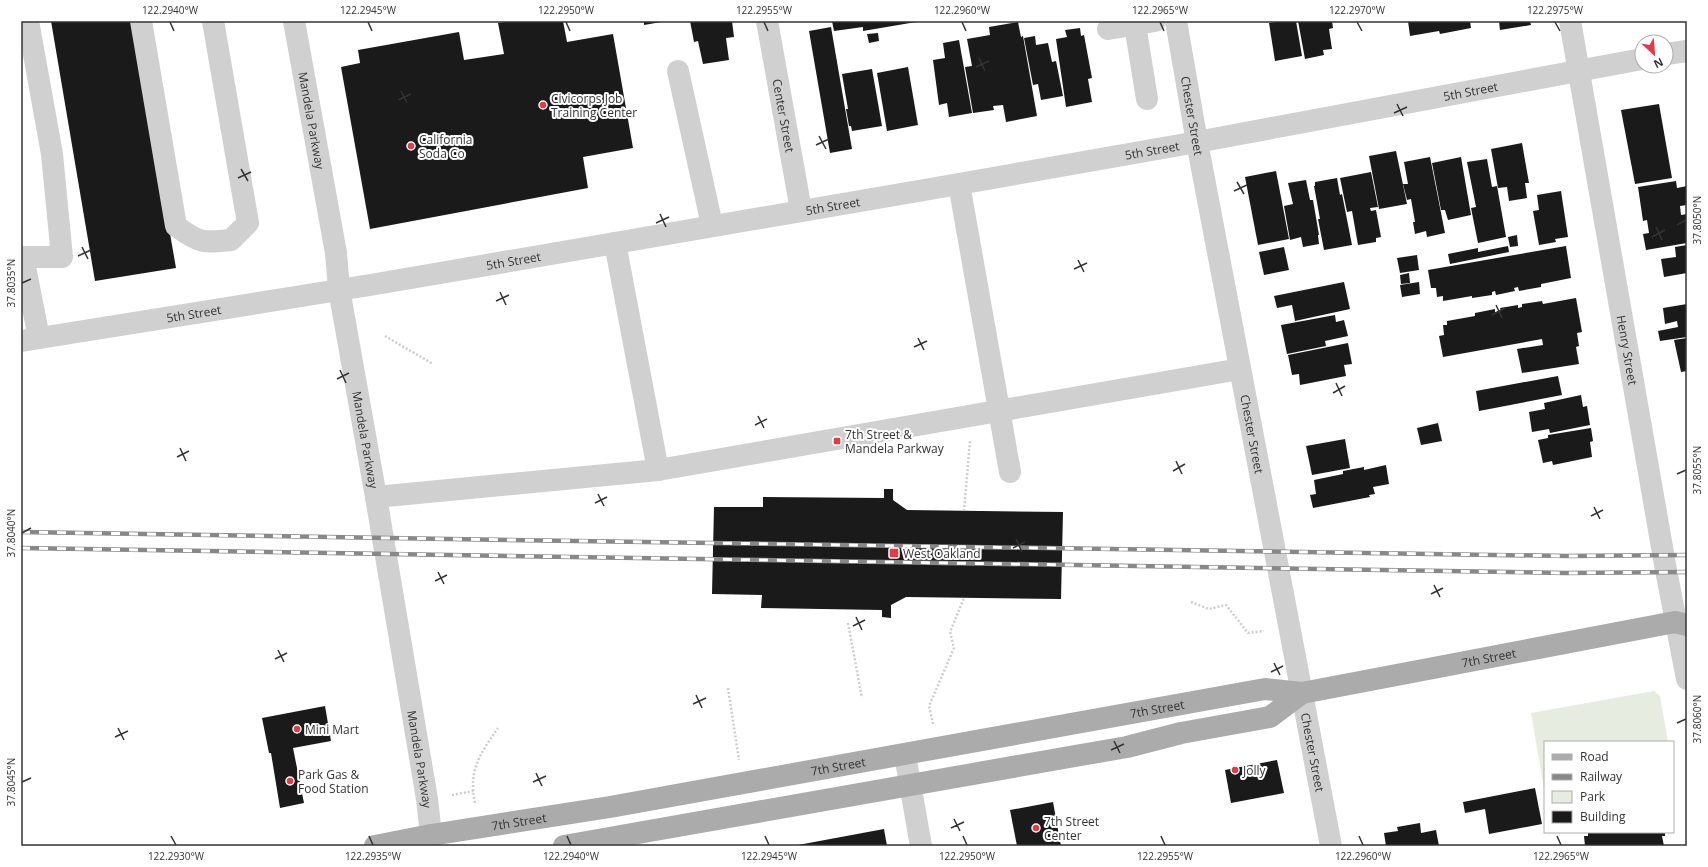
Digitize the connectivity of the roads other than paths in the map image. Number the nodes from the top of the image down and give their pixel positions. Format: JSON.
{"nodes":[{"id":1,"x":28,"y":21,"type":"edge"},
{"id":2,"x":141,"y":21,"type":"edge"},
{"id":3,"x":213,"y":21,"type":"edge"},
{"id":4,"x":294,"y":21,"type":"edge"},
{"id":5,"x":767,"y":21,"type":"edge"},
{"id":6,"x":1176,"y":21,"type":"edge"},
{"id":7,"x":1570,"y":21,"type":"edge"},
{"id":8,"x":1145,"y":23,"type":"edge"},
{"id":9,"x":1108,"y":29,"type":"dead end"},
{"id":10,"x":1687,"y":51,"type":"edge"},
{"id":11,"x":1674,"y":53,"type":"edge"},
{"id":12,"x":1634,"y":60,"type":"edge"},
{"id":13,"x":1578,"y":70,"type":"junction"},
{"id":14,"x":678,"y":71,"type":"dead end"},
{"id":15,"x":1147,"y":99,"type":"dead end"},
{"id":16,"x":1197,"y":142,"type":"junction"},
{"id":17,"x":959,"y":184,"type":"junction"},
{"id":18,"x":801,"y":210,"type":"junction"},
{"id":19,"x":712,"y":225,"type":"junction"},
{"id":20,"x":615,"y":243,"type":"junction"},
{"id":21,"x":22,"y":257,"type":"edge"},
{"id":22,"x":339,"y":289,"type":"junction"},
{"id":23,"x":30,"y":340,"type":"edge"},
{"id":24,"x":1240,"y":369,"type":"junction"},
{"id":25,"x":998,"y":411,"type":"junction"},
{"id":26,"x":658,"y":470,"type":"junction"},
{"id":27,"x":1010,"y":472,"type":"dead end"},
{"id":28,"x":376,"y":497,"type":"junction"},
{"id":29,"x":1683,"y":619,"type":"edge"},
{"id":30,"x":1687,"y":679,"type":"edge"},
{"id":31,"x":1302,"y":693,"type":"junction"},
{"id":32,"x":905,"y":755,"type":"junction"},
{"id":33,"x":910,"y":786,"type":"junction"},
{"id":34,"x":430,"y":842,"type":"edge"},
{"id":35,"x":375,"y":846,"type":"edge"},
{"id":36,"x":564,"y":846,"type":"edge"},
{"id":37,"x":921,"y":846,"type":"edge"},
{"id":38,"x":1331,"y":846,"type":"edge"}],
"edges":[{"from":1,"to":21,"type":"street"},
{"from":2,"to":3,"type":"street"},
{"from":4,"to":22,"type":"street","name":"Mandela Parkway"},
{"from":5,"to":18,"type":"street","name":"Center Street"},
{"from":6,"to":16,"type":"street","name":"Chester Street"},
{"from":7,"to":13,"type":"street","name":"Henry Street"},
{"from":8,"to":9,"type":"street"},
{"from":8,"to":15,"type":"street"},
{"from":10,"to":11,"type":"street"},
{"from":12,"to":13,"type":"street","name":"5th Street"},
{"from":13,"to":16,"type":"street","name":"5th Street"},
{"from":13,"to":29,"type":"street","name":"Henry Street"},
{"from":14,"to":19,"type":"street"},
{"from":16,"to":17,"type":"street","name":"5th Street"},
{"from":16,"to":24,"type":"street","name":"Chester Street"},
{"from":17,"to":18,"type":"street","name":"5th Street"},
{"from":17,"to":25,"type":"street"},
{"from":18,"to":19,"type":"street","name":"5th Street"},
{"from":19,"to":20,"type":"street","name":"5th Street"},
{"from":20,"to":22,"type":"street","name":"5th Street"},
{"from":20,"to":26,"type":"street"},
{"from":21,"to":23,"type":"street"},
{"from":22,"to":23,"type":"street","name":"5th Street"},
{"from":22,"to":28,"type":"street","name":"Mandela Parkway"},
{"from":24,"to":25,"type":"street"},
{"from":24,"to":31,"type":"street","name":"Chester Street"},
{"from":25,"to":26,"type":"street"},
{"from":25,"to":27,"type":"street"},
{"from":26,"to":28,"type":"street"},
{"from":28,"to":34,"type":"street","name":"Mandela Parkway"},
{"from":29,"to":30,"type":"street","name":"Henry Street"},
{"from":29,"to":31,"type":"main road","name":"7th Street"},
{"from":31,"to":32,"type":"main road","name":"7th Street"},
{"from":31,"to":33,"type":"main road","name":"7th Street"},
{"from":31,"to":38,"type":"street","name":"Chester Street"},
{"from":32,"to":33,"type":"street"},
{"from":32,"to":34,"type":"main road","name":"7th Street"},
{"from":33,"to":36,"type":"main road","name":"7th Street"},
{"from":33,"to":37,"type":"street"},
{"from":34,"to":35,"type":"main road","name":"7th Street"}]}
